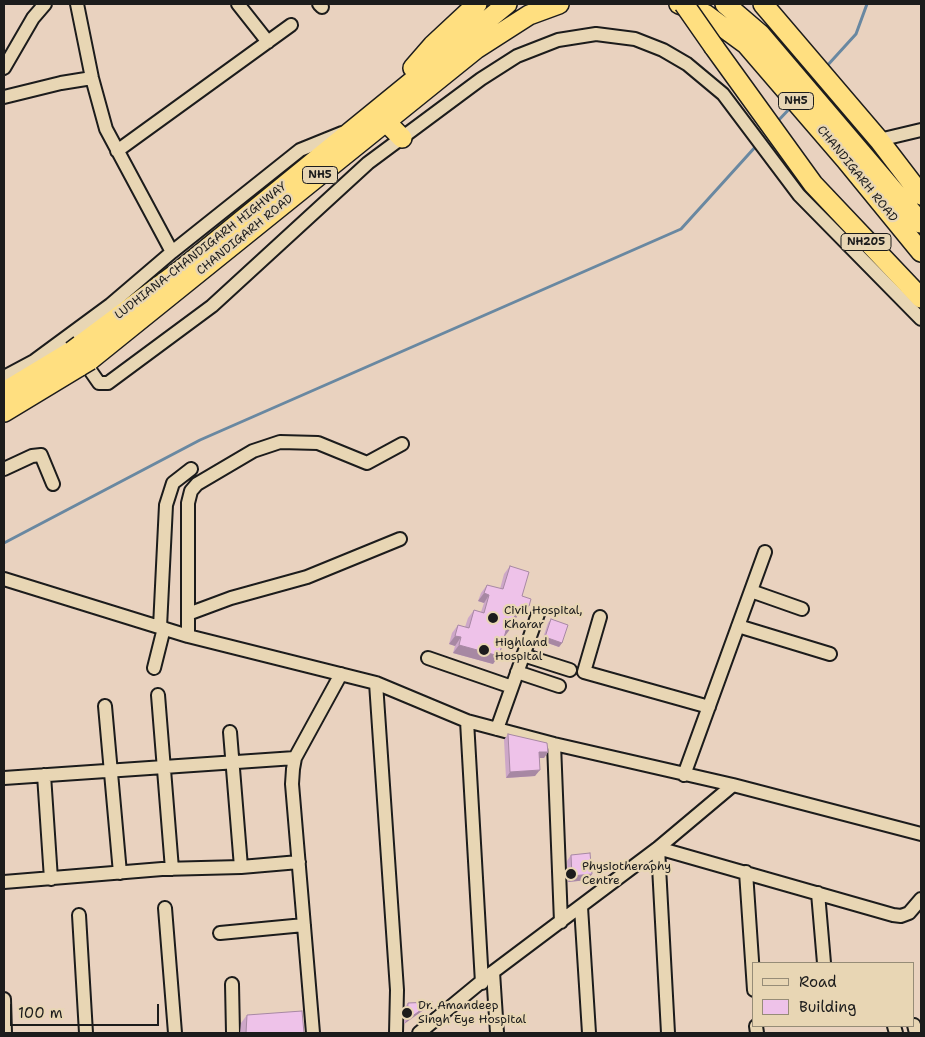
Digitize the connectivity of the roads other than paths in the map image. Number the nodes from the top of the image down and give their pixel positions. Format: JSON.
{"nodes":[{"id":1,"x":44,"y":4,"type":"edge"},
{"id":2,"x":78,"y":4,"type":"edge"},
{"id":3,"x":238,"y":4,"type":"edge"},
{"id":4,"x":477,"y":4,"type":"edge"},
{"id":5,"x":507,"y":4,"type":"edge"},
{"id":6,"x":559,"y":4,"type":"edge"},
{"id":7,"x":678,"y":4,"type":"edge"},
{"id":8,"x":684,"y":4,"type":"edge"},
{"id":9,"x":725,"y":4,"type":"edge"},
{"id":10,"x":771,"y":13,"type":"edge"},
{"id":11,"x":291,"y":25,"type":"dead end"},
{"id":12,"x":754,"y":36,"type":"junction"},
{"id":13,"x":268,"y":42,"type":"junction"},
{"id":14,"x":4,"y":68,"type":"edge"},
{"id":15,"x":92,"y":78,"type":"junction"},
{"id":16,"x":397,"y":92,"type":"junction"},
{"id":17,"x":4,"y":97,"type":"edge"},
{"id":18,"x":761,"y":112,"type":"junction"},
{"id":19,"x":386,"y":122,"type":"junction"},
{"id":20,"x":352,"y":129,"type":"junction"},
{"id":21,"x":921,"y":130,"type":"edge"},
{"id":22,"x":874,"y":135,"type":"junction"},
{"id":23,"x":402,"y":138,"type":"junction"},
{"id":24,"x":117,"y":151,"type":"junction"},
{"id":25,"x":806,"y":190,"type":"junction"},
{"id":26,"x":921,"y":194,"type":"edge"},
{"id":27,"x":921,"y":223,"type":"edge"},
{"id":28,"x":172,"y":252,"type":"junction"},
{"id":29,"x":921,"y":252,"type":"edge"},
{"id":30,"x":921,"y":280,"type":"edge"},
{"id":31,"x":921,"y":298,"type":"edge"},
{"id":32,"x":921,"y":320,"type":"edge"},
{"id":33,"x":78,"y":352,"type":"junction"},
{"id":34,"x":4,"y":378,"type":"edge"},
{"id":35,"x":4,"y":392,"type":"edge"},
{"id":36,"x":4,"y":412,"type":"edge"},
{"id":37,"x":402,"y":444,"type":"dead end"},
{"id":38,"x":4,"y":469,"type":"edge"},
{"id":39,"x":191,"y":469,"type":"dead end"},
{"id":40,"x":54,"y":484,"type":"dead end"},
{"id":41,"x":400,"y":538,"type":"dead end"},
{"id":42,"x":765,"y":552,"type":"dead end"},
{"id":43,"x":4,"y":579,"type":"edge"},
{"id":44,"x":751,"y":591,"type":"junction"},
{"id":45,"x":802,"y":609,"type":"dead end"},
{"id":46,"x":188,"y":614,"type":"junction"},
{"id":47,"x":538,"y":614,"type":"dead end"},
{"id":48,"x":600,"y":616,"type":"dead end"},
{"id":49,"x":738,"y":626,"type":"junction"},
{"id":50,"x":162,"y":628,"type":"junction"},
{"id":51,"x":188,"y":636,"type":"junction"},
{"id":52,"x":830,"y":654,"type":"dead end"},
{"id":53,"x":523,"y":655,"type":"junction"},
{"id":54,"x":428,"y":658,"type":"dead end"},
{"id":55,"x":154,"y":668,"type":"dead end"},
{"id":56,"x":570,"y":670,"type":"dead end"},
{"id":57,"x":518,"y":672,"type":"junction"},
{"id":58,"x":341,"y":674,"type":"junction"},
{"id":59,"x":376,"y":682,"type":"junction"},
{"id":60,"x":559,"y":686,"type":"dead end"},
{"id":61,"x":512,"y":687,"type":"junction"},
{"id":62,"x":158,"y":695,"type":"dead end"},
{"id":63,"x":105,"y":706,"type":"dead end"},
{"id":64,"x":709,"y":707,"type":"junction"},
{"id":65,"x":466,"y":721,"type":"junction"},
{"id":66,"x":498,"y":729,"type":"junction"},
{"id":67,"x":230,"y":732,"type":"dead end"},
{"id":68,"x":554,"y":744,"type":"junction"},
{"id":69,"x":295,"y":758,"type":"junction"},
{"id":70,"x":234,"y":764,"type":"junction"},
{"id":71,"x":164,"y":767,"type":"junction"},
{"id":72,"x":111,"y":769,"type":"junction"},
{"id":73,"x":44,"y":775,"type":"junction"},
{"id":74,"x":684,"y":775,"type":"junction"},
{"id":75,"x":4,"y":778,"type":"edge"},
{"id":76,"x":732,"y":785,"type":"junction"},
{"id":77,"x":921,"y":834,"type":"edge"},
{"id":78,"x":658,"y":848,"type":"junction"},
{"id":79,"x":299,"y":862,"type":"junction"},
{"id":80,"x":241,"y":867,"type":"junction"},
{"id":81,"x":172,"y":869,"type":"junction"},
{"id":82,"x":746,"y":872,"type":"junction"},
{"id":83,"x":120,"y":873,"type":"junction"},
{"id":84,"x":51,"y":878,"type":"junction"},
{"id":85,"x":4,"y":882,"type":"edge"},
{"id":86,"x":818,"y":893,"type":"junction"},
{"id":87,"x":921,"y":899,"type":"edge"},
{"id":88,"x":581,"y":907,"type":"junction"},
{"id":89,"x":164,"y":908,"type":"dead end"},
{"id":90,"x":79,"y":915,"type":"dead end"},
{"id":91,"x":561,"y":922,"type":"junction"},
{"id":92,"x":304,"y":924,"type":"junction"},
{"id":93,"x":220,"y":933,"type":"dead end"},
{"id":94,"x":752,"y":962,"type":"edge"},
{"id":95,"x":824,"y":962,"type":"edge"},
{"id":96,"x":493,"y":972,"type":"junction"},
{"id":97,"x":482,"y":983,"type":"junction"},
{"id":98,"x":232,"y":984,"type":"dead end"},
{"id":99,"x":4,"y":999,"type":"edge"},
{"id":100,"x":5,"y":1033,"type":"edge"},
{"id":101,"x":86,"y":1033,"type":"edge"},
{"id":102,"x":175,"y":1033,"type":"edge"},
{"id":103,"x":233,"y":1033,"type":"edge"},
{"id":104,"x":313,"y":1033,"type":"edge"},
{"id":105,"x":396,"y":1033,"type":"edge"},
{"id":106,"x":419,"y":1033,"type":"edge"},
{"id":107,"x":497,"y":1033,"type":"edge"},
{"id":108,"x":589,"y":1033,"type":"edge"},
{"id":109,"x":668,"y":1033,"type":"edge"}],
"edges":[{"from":1,"to":14,"type":"street"},
{"from":2,"to":15,"type":"street"},
{"from":3,"to":13,"type":"street"},
{"from":4,"to":16,"type":"highway"},
{"from":5,"to":16,"type":"highway","name":"LUDHIANA-CHANDIGARH HIGHWAY","number":"NH5"},
{"from":6,"to":19,"type":"highway","name":"CHANDIGARH ROAD","number":"NH5"},
{"from":7,"to":12,"type":"highway","name":"CHANDIGARH ROAD","number":"NH5"},
{"from":8,"to":18,"type":"highway","number":"NH205","bridge":true},
{"from":9,"to":12,"type":"highway","name":"CHANDIGARH ROAD","number":"NH5"},
{"from":10,"to":12,"type":"highway"},
{"from":10,"to":22,"type":"highway"},
{"from":11,"to":13,"type":"street"},
{"from":12,"to":27,"type":"highway","name":"CHANDIGARH ROAD","number":"NH5"},
{"from":12,"to":29,"type":"highway","name":"CHANDIGARH ROAD","number":"NH5"},
{"from":13,"to":24,"type":"street"},
{"from":15,"to":17,"type":"street"},
{"from":15,"to":24,"type":"street"},
{"from":16,"to":20,"type":"highway","name":"LUDHIANA-CHANDIGARH HIGHWAY","number":"NH5"},
{"from":18,"to":25,"type":"highway","number":"NH205"},
{"from":18,"to":30,"type":"highway"},
{"from":19,"to":23,"type":"highway"},
{"from":19,"to":33,"type":"highway","name":"CHANDIGARH ROAD","number":"NH5"},
{"from":20,"to":28,"type":"street"},
{"from":20,"to":33,"type":"highway","name":"LUDHIANA-CHANDIGARH HIGHWAY","number":"NH5"},
{"from":21,"to":22,"type":"street"},
{"from":22,"to":26,"type":"highway"},
{"from":23,"to":25,"type":"street"},
{"from":23,"to":33,"type":"street"},
{"from":24,"to":28,"type":"street"},
{"from":25,"to":31,"type":"highway","number":"NH205"},
{"from":25,"to":32,"type":"street"},
{"from":28,"to":33,"type":"street"},
{"from":33,"to":34,"type":"street"},
{"from":33,"to":35,"type":"highway","name":"LUDHIANA-CHANDIGARH HIGHWAY","number":"NH5"},
{"from":33,"to":36,"type":"highway","number":"NH5"},
{"from":37,"to":46,"type":"street"},
{"from":38,"to":40,"type":"street"},
{"from":39,"to":50,"type":"street"},
{"from":41,"to":46,"type":"street"},
{"from":42,"to":44,"type":"street"},
{"from":43,"to":50,"type":"street"},
{"from":44,"to":45,"type":"street"},
{"from":44,"to":49,"type":"street"},
{"from":46,"to":51,"type":"street"},
{"from":47,"to":53,"type":"street"},
{"from":48,"to":64,"type":"street"},
{"from":49,"to":52,"type":"street"},
{"from":49,"to":64,"type":"street"},
{"from":50,"to":51,"type":"street"},
{"from":50,"to":55,"type":"street"},
{"from":51,"to":58,"type":"street"},
{"from":53,"to":56,"type":"street"},
{"from":53,"to":57,"type":"street"},
{"from":54,"to":61,"type":"street"},
{"from":57,"to":60,"type":"street"},
{"from":57,"to":61,"type":"street"},
{"from":58,"to":59,"type":"street"},
{"from":58,"to":69,"type":"street"},
{"from":59,"to":65,"type":"street"},
{"from":59,"to":105,"type":"street"},
{"from":61,"to":66,"type":"street"},
{"from":62,"to":71,"type":"street"},
{"from":63,"to":72,"type":"street"},
{"from":64,"to":74,"type":"street"},
{"from":65,"to":66,"type":"street"},
{"from":65,"to":97,"type":"street"},
{"from":66,"to":68,"type":"street"},
{"from":67,"to":70,"type":"street"},
{"from":68,"to":74,"type":"street"},
{"from":68,"to":91,"type":"street"},
{"from":69,"to":70,"type":"street"},
{"from":69,"to":79,"type":"street"},
{"from":70,"to":71,"type":"street"},
{"from":70,"to":80,"type":"street"},
{"from":71,"to":72,"type":"street"},
{"from":71,"to":81,"type":"street"},
{"from":72,"to":73,"type":"street"},
{"from":72,"to":83,"type":"street"},
{"from":73,"to":75,"type":"street"},
{"from":73,"to":84,"type":"street"},
{"from":74,"to":76,"type":"street"},
{"from":76,"to":77,"type":"street"},
{"from":76,"to":78,"type":"street"},
{"from":78,"to":82,"type":"street"},
{"from":78,"to":88,"type":"street"},
{"from":78,"to":109,"type":"street"},
{"from":79,"to":80,"type":"street"},
{"from":79,"to":92,"type":"street"},
{"from":80,"to":81,"type":"street"},
{"from":81,"to":83,"type":"street"},
{"from":82,"to":86,"type":"street"},
{"from":82,"to":94,"type":"street"},
{"from":83,"to":84,"type":"street"},
{"from":84,"to":85,"type":"street"},
{"from":86,"to":87,"type":"street"},
{"from":86,"to":95,"type":"street"},
{"from":88,"to":91,"type":"street"},
{"from":88,"to":108,"type":"street"},
{"from":89,"to":102,"type":"street"},
{"from":90,"to":101,"type":"street"},
{"from":91,"to":96,"type":"street"},
{"from":92,"to":93,"type":"street"},
{"from":92,"to":104,"type":"street"},
{"from":96,"to":97,"type":"street"},
{"from":96,"to":107,"type":"street"},
{"from":97,"to":106,"type":"street"},
{"from":98,"to":103,"type":"street"},
{"from":99,"to":100,"type":"street"}]}
